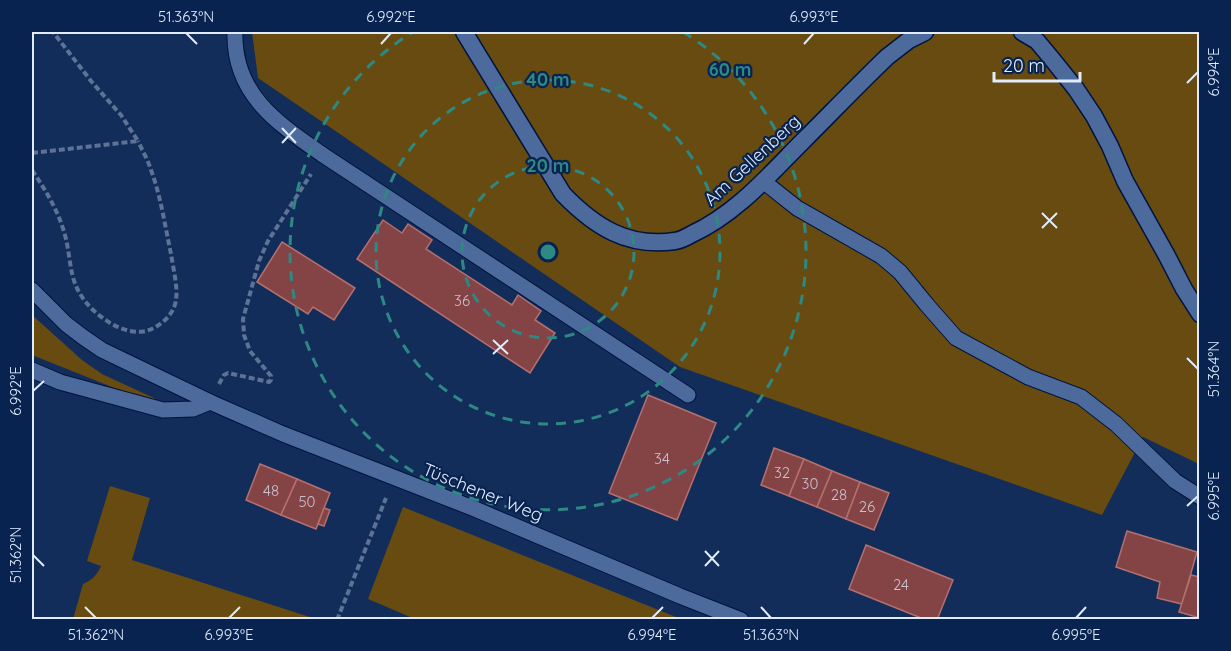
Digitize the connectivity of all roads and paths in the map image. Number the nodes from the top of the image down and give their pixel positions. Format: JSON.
{"nodes":[{"id":1,"x":53,"y":32,"type":"edge"},
{"id":2,"x":235,"y":32,"type":"edge"},
{"id":3,"x":464,"y":32,"type":"edge"},
{"id":4,"x":925,"y":32,"type":"edge"},
{"id":5,"x":1022,"y":32,"type":"edge"},
{"id":6,"x":138,"y":141,"type":"junction"},
{"id":7,"x":32,"y":153,"type":"edge"},
{"id":8,"x":323,"y":155,"type":"junction"},
{"id":9,"x":32,"y":170,"type":"edge"},
{"id":10,"x":763,"y":181,"type":"junction"},
{"id":11,"x":32,"y":290,"type":"edge"},
{"id":12,"x":1200,"y":314,"type":"edge"},
{"id":13,"x":32,"y":370,"type":"edge"},
{"id":14,"x":218,"y":387,"type":"dead end"},
{"id":15,"x":688,"y":395,"type":"dead end"},
{"id":16,"x":210,"y":402,"type":"junction"},
{"id":17,"x":386,"y":498,"type":"dead end"},
{"id":18,"x":1200,"y":498,"type":"edge"},
{"id":19,"x":336,"y":620,"type":"edge"},
{"id":20,"x":741,"y":620,"type":"edge"}],
"edges":[{"from":1,"to":6,"type":"path"},
{"from":2,"to":8,"type":"lane"},
{"from":3,"to":10,"type":"street","name":"Am Gellenberg"},
{"from":4,"to":10,"type":"street","name":"Am Gellenberg"},
{"from":5,"to":12,"type":"street"},
{"from":6,"to":7,"type":"path"},
{"from":6,"to":9,"type":"path"},
{"from":8,"to":14,"type":"path"},
{"from":8,"to":15,"type":"lane"},
{"from":10,"to":18,"type":"lane"},
{"from":11,"to":16,"type":"lane","name":"Tüschener Weg"},
{"from":13,"to":16,"type":"lane"},
{"from":16,"to":20,"type":"lane","name":"Tüschener Weg"},
{"from":17,"to":19,"type":"path"}]}
